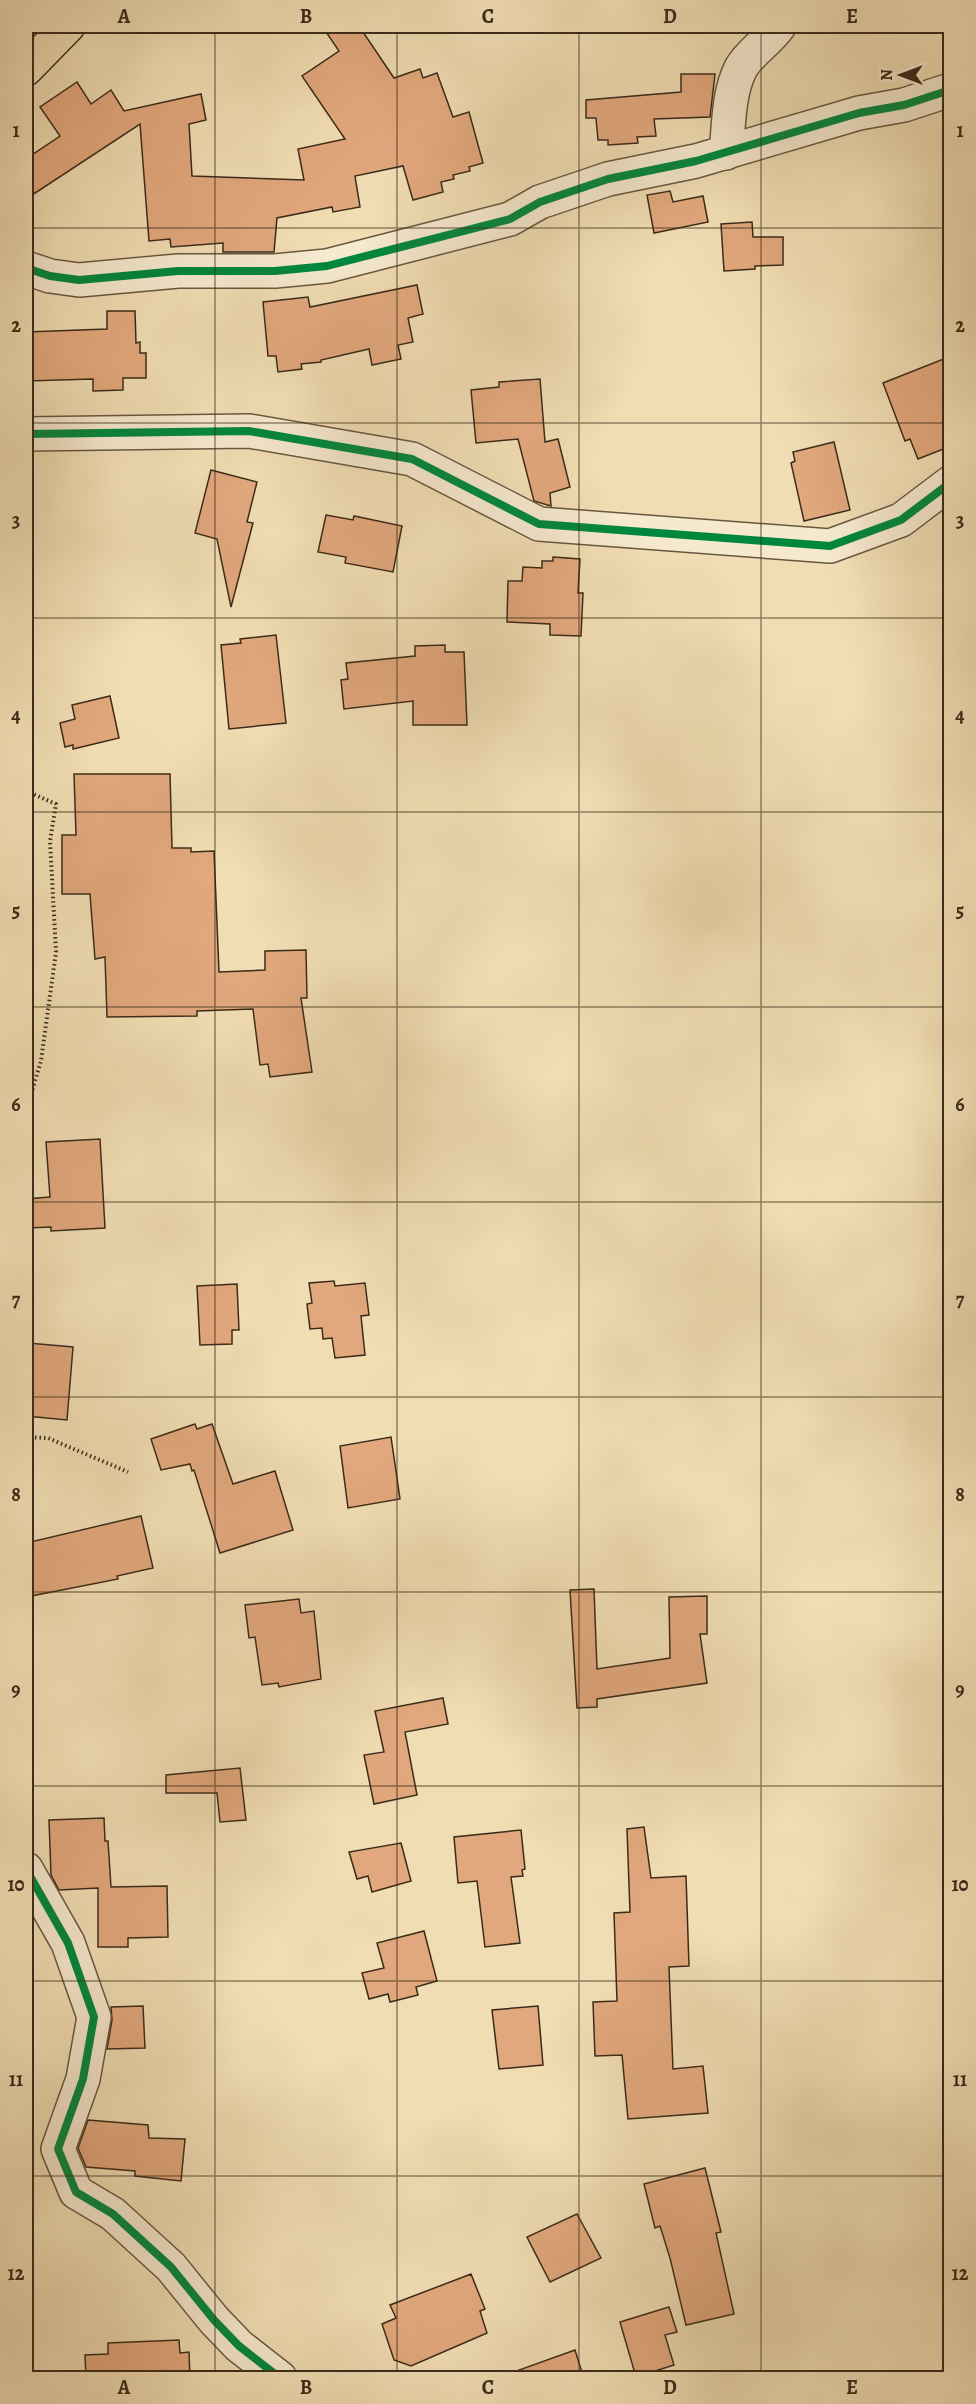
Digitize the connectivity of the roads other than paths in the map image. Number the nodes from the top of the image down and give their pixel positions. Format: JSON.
{"nodes":[{"id":1,"x":68,"y":26,"type":"edge"},
{"id":2,"x":779,"y":26,"type":"edge"},
{"id":3,"x":26,"y":69,"type":"edge"},
{"id":4,"x":951,"y":90,"type":"edge"},
{"id":5,"x":726,"y":153,"type":"junction"},
{"id":6,"x":26,"y":268,"type":"edge"},
{"id":7,"x":26,"y":434,"type":"edge"},
{"id":8,"x":951,"y":483,"type":"edge"},
{"id":9,"x":26,"y":1869,"type":"edge"},
{"id":10,"x":280,"y":2379,"type":"edge"}],
"edges":[{"from":1,"to":3,"type":"main road"},
{"from":2,"to":5,"type":"street"},
{"from":4,"to":5,"type":"street"},
{"from":5,"to":6,"type":"street"},
{"from":7,"to":8,"type":"street"},
{"from":9,"to":10,"type":"street"}]}
